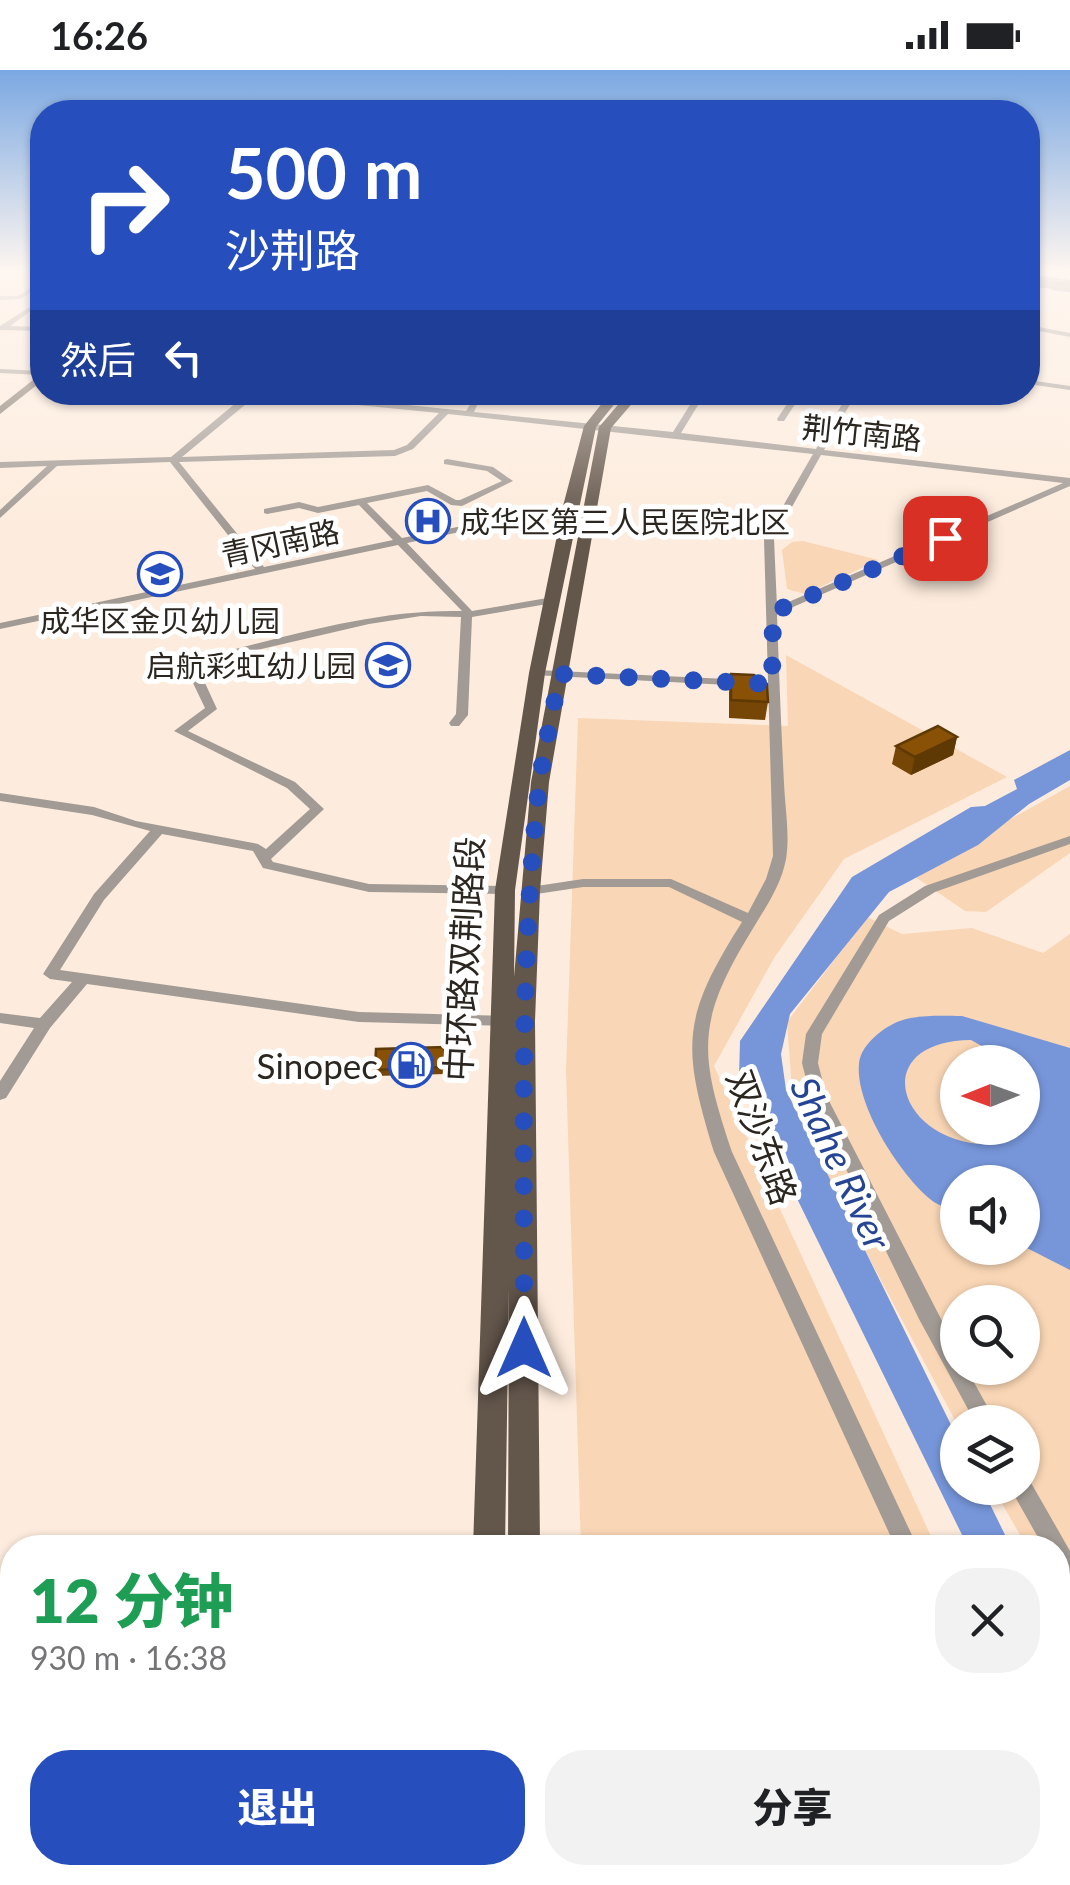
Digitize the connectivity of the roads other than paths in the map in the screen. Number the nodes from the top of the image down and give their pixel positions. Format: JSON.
{"nodes":[{"id":1,"x":0,"y":371,"type":"edge"},
{"id":2,"x":30,"y":372,"type":"edge"},
{"id":3,"x":30,"y":379,"type":"edge"},
{"id":4,"x":30,"y":382,"type":"edge"},
{"id":5,"x":1040,"y":384,"type":"edge"},
{"id":6,"x":1070,"y":388,"type":"edge"},
{"id":7,"x":0,"y":400,"type":"edge"},
{"id":8,"x":239,"y":405,"type":"edge"},
{"id":9,"x":379,"y":405,"type":"edge"},
{"id":10,"x":474,"y":405,"type":"edge"},
{"id":11,"x":610,"y":405,"type":"edge"},
{"id":12,"x":622,"y":405,"type":"edge"},
{"id":13,"x":694,"y":405,"type":"edge"},
{"id":14,"x":790,"y":405,"type":"edge"},
{"id":15,"x":845,"y":405,"type":"edge"},
{"id":16,"x":0,"y":411,"type":"edge"},
{"id":17,"x":445,"y":412,"type":"junction"},
{"id":18,"x":468,"y":414,"type":"junction"},
{"id":19,"x":781,"y":419,"type":"dead end"},
{"id":20,"x":597,"y":427,"type":"junction"},
{"id":21,"x":674,"y":436,"type":"junction"},
{"id":22,"x":818,"y":452,"type":"junction"},
{"id":23,"x":172,"y":460,"type":"junction"},
{"id":24,"x":447,"y":462,"type":"dead end"},
{"id":25,"x":54,"y":464,"type":"junction"},
{"id":26,"x":0,"y":465,"type":"edge"},
{"id":27,"x":1070,"y":482,"type":"edge"},
{"id":28,"x":362,"y":503,"type":"junction"},
{"id":29,"x":570,"y":506,"type":"junction"},
{"id":30,"x":266,"y":510,"type":"dead end"},
{"id":31,"x":0,"y":515,"type":"edge"},
{"id":32,"x":398,"y":543,"type":"junction"},
{"id":33,"x":262,"y":571,"type":"junction"},
{"id":34,"x":553,"y":600,"type":"junction"},
{"id":35,"x":773,"y":612,"type":"junction"},
{"id":36,"x":468,"y":614,"type":"junction"},
{"id":37,"x":0,"y":626,"type":"edge"},
{"id":38,"x":548,"y":673,"type":"junction"},
{"id":39,"x":772,"y":684,"type":"junction"},
{"id":40,"x":454,"y":722,"type":"dead end"},
{"id":41,"x":0,"y":797,"type":"edge"},
{"id":42,"x":159,"y":828,"type":"junction"},
{"id":43,"x":1070,"y":840,"type":"edge"},
{"id":44,"x":264,"y":858,"type":"junction"},
{"id":45,"x":505,"y":890,"type":"junction"},
{"id":46,"x":530,"y":892,"type":"junction"},
{"id":47,"x":750,"y":920,"type":"junction"},
{"id":48,"x":83,"y":979,"type":"junction"},
{"id":49,"x":0,"y":1018,"type":"edge"},
{"id":50,"x":512,"y":1021,"type":"junction"},
{"id":51,"x":44,"y":1024,"type":"junction"},
{"id":52,"x":0,"y":1094,"type":"edge"},
{"id":53,"x":977,"y":1405,"type":"edge"},
{"id":54,"x":1031,"y":1505,"type":"edge"},
{"id":55,"x":490,"y":1535,"type":"edge"},
{"id":56,"x":524,"y":1535,"type":"edge"},
{"id":57,"x":901,"y":1535,"type":"edge"},
{"id":58,"x":1048,"y":1535,"type":"edge"}],
"edges":[{"from":1,"to":2,"type":"street"},
{"from":3,"to":7,"type":"main road"},
{"from":4,"to":16,"type":"main road"},
{"from":5,"to":6,"type":"street"},
{"from":8,"to":23,"type":"street"},
{"from":9,"to":17,"type":"street","name":"荆竹南路"},
{"from":10,"to":18,"type":"street"},
{"from":11,"to":20,"type":"main road","name":"中环路双荆路段"},
{"from":12,"to":20,"type":"main road","name":"中环路双荆路段"},
{"from":13,"to":21,"type":"street"},
{"from":14,"to":19,"type":"street"},
{"from":15,"to":22,"type":"street","name":"双沙东路"},
{"from":17,"to":18,"type":"street","name":"荆竹南路"},
{"from":17,"to":23,"type":"street"},
{"from":18,"to":20,"type":"street","name":"荆竹南路"},
{"from":20,"to":21,"type":"street","name":"荆竹南路"},
{"from":20,"to":29,"type":"main road","name":"中环路双荆路段"},
{"from":20,"to":38,"type":"main road","name":"中环路双荆路段"},
{"from":21,"to":22,"type":"street","name":"荆竹南路"},
{"from":22,"to":27,"type":"street","name":"荆竹南路"},
{"from":22,"to":35,"type":"street","name":"双沙东路"},
{"from":23,"to":25,"type":"street"},
{"from":23,"to":33,"type":"street"},
{"from":24,"to":28,"type":"street"},
{"from":25,"to":26,"type":"street"},
{"from":25,"to":31,"type":"street"},
{"from":27,"to":35,"type":"street"},
{"from":28,"to":30,"type":"street"},
{"from":28,"to":32,"type":"street"},
{"from":29,"to":32,"type":"street","name":"青冈南路"},
{"from":29,"to":34,"type":"main road","name":"中环路双荆路段"},
{"from":32,"to":33,"type":"street","name":"青冈南路"},
{"from":32,"to":36,"type":"street"},
{"from":33,"to":37,"type":"street","name":"青冈南路"},
{"from":34,"to":36,"type":"street"},
{"from":34,"to":38,"type":"main road","name":"中环路双荆路段"},
{"from":35,"to":39,"type":"street","name":"双沙东路"},
{"from":36,"to":40,"type":"street"},
{"from":36,"to":44,"type":"street"},
{"from":38,"to":39,"type":"street"},
{"from":38,"to":45,"type":"main road","name":"中环路双荆路段"},
{"from":38,"to":46,"type":"main road","name":"中环路双荆路段"},
{"from":39,"to":47,"type":"street","name":"双沙东路"},
{"from":41,"to":42,"type":"street"},
{"from":42,"to":44,"type":"street"},
{"from":42,"to":48,"type":"street"},
{"from":43,"to":53,"type":"street"},
{"from":44,"to":45,"type":"street"},
{"from":45,"to":50,"type":"main road","name":"中环路双荆路段"},
{"from":46,"to":47,"type":"street"},
{"from":46,"to":50,"type":"main road","name":"中环路双荆路段"},
{"from":47,"to":57,"type":"street","name":"双沙东路"},
{"from":48,"to":50,"type":"street"},
{"from":48,"to":51,"type":"street"},
{"from":49,"to":51,"type":"street"},
{"from":50,"to":55,"type":"main road","name":"中环路双荆路段"},
{"from":50,"to":56,"type":"main road","name":"中环路双荆路段"},
{"from":51,"to":52,"type":"street"},
{"from":54,"to":58,"type":"street"}]}
